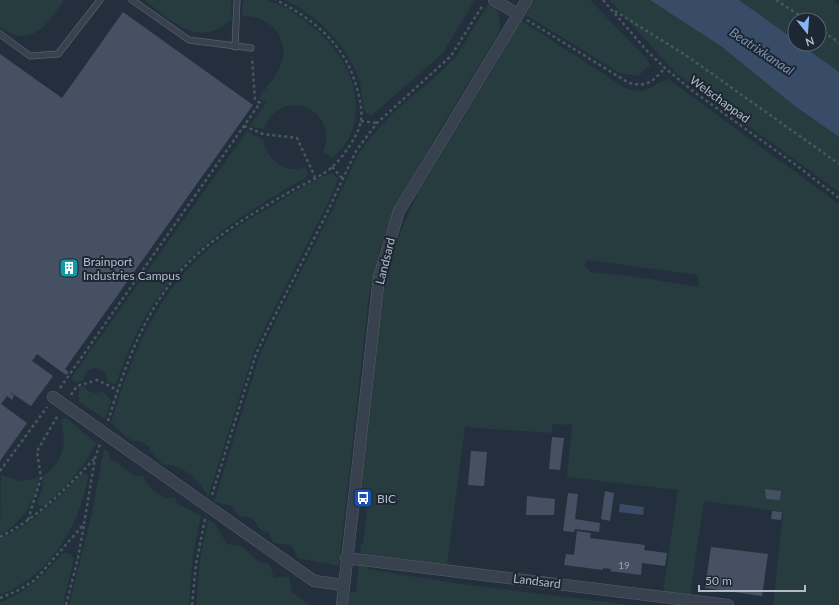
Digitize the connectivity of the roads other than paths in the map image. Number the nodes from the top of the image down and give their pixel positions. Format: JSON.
{"nodes":[{"id":1,"x":100,"y":0,"type":"edge"},
{"id":2,"x":132,"y":0,"type":"edge"},
{"id":3,"x":237,"y":0,"type":"edge"},
{"id":4,"x":494,"y":0,"type":"edge"},
{"id":5,"x":527,"y":0,"type":"edge"},
{"id":6,"x":518,"y":14,"type":"junction"},
{"id":7,"x":0,"y":34,"type":"edge"},
{"id":8,"x":235,"y":46,"type":"junction"},
{"id":9,"x":251,"y":48,"type":"road end"},
{"id":10,"x":54,"y":397,"type":"road end"},
{"id":11,"x":346,"y":558,"type":"junction"},
{"id":12,"x":344,"y":585,"type":"junction"},
{"id":13,"x":342,"y":605,"type":"edge"},
{"id":14,"x":728,"y":605,"type":"edge"}],
"edges":[{"from":1,"to":7,"type":"lane"},
{"from":2,"to":8,"type":"lane"},
{"from":3,"to":8,"type":"lane"},
{"from":4,"to":6,"type":"street"},
{"from":5,"to":6,"type":"street","name":"Landsard"},
{"from":6,"to":11,"type":"street","name":"Landsard"},
{"from":8,"to":9,"type":"lane"},
{"from":10,"to":12,"type":"street"},
{"from":11,"to":12,"type":"street","name":"Landsard"},
{"from":11,"to":14,"type":"street","name":"Landsard"},
{"from":12,"to":13,"type":"street","name":"Landsard"}]}
